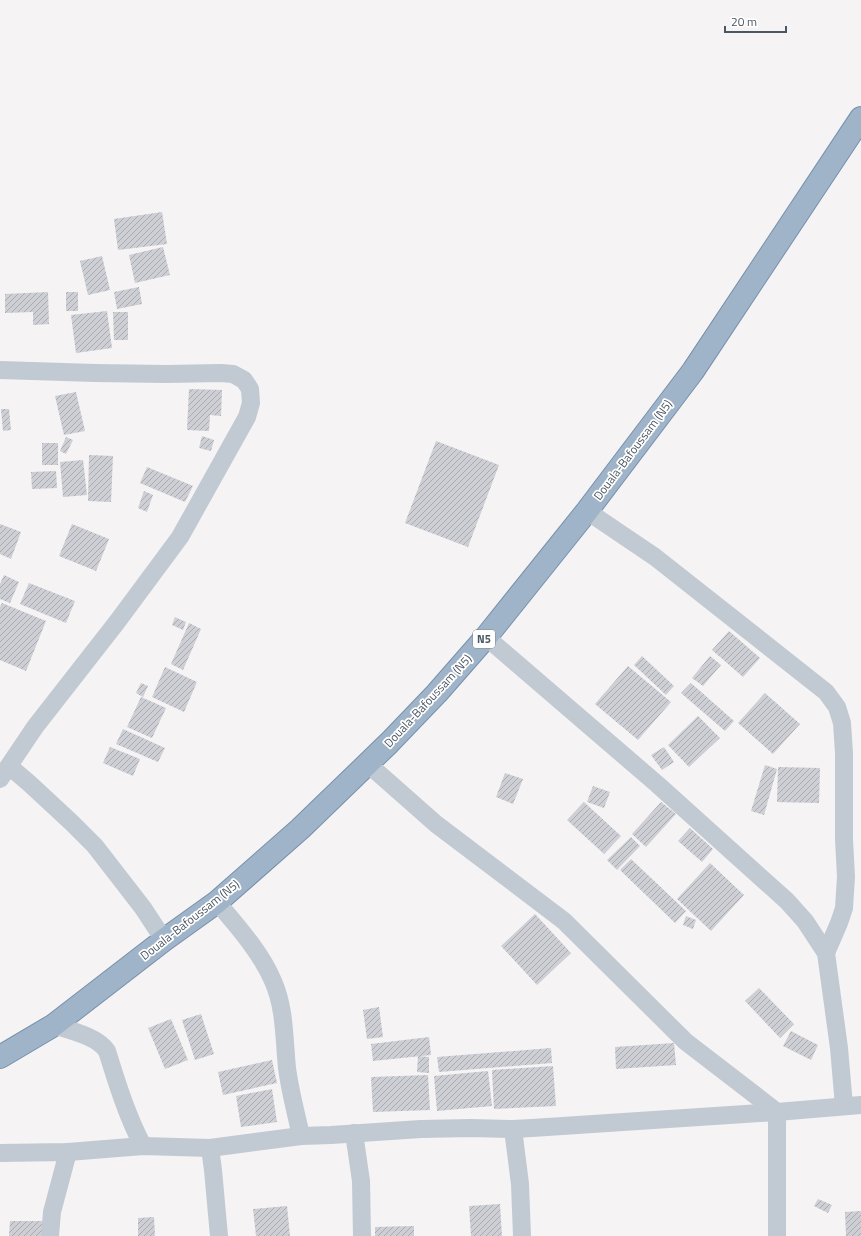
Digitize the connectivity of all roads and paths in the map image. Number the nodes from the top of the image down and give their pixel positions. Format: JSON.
{"nodes":[{"id":1,"x":861,"y":118,"type":"edge"},
{"id":2,"x":0,"y":370,"type":"edge"},
{"id":3,"x":587,"y":511,"type":"junction"},
{"id":4,"x":486,"y":637,"type":"junction"},
{"id":5,"x":368,"y":764,"type":"junction"},
{"id":6,"x":4,"y":773,"type":"edge"},
{"id":7,"x":217,"y":902,"type":"junction"},
{"id":8,"x":164,"y":940,"type":"junction"},
{"id":9,"x":826,"y":952,"type":"junction"},
{"id":10,"x":54,"y":1024,"type":"junction"},
{"id":11,"x":0,"y":1058,"type":"edge"},
{"id":12,"x":852,"y":1106,"type":"edge"},
{"id":13,"x":777,"y":1112,"type":"junction"},
{"id":14,"x":513,"y":1129,"type":"junction"},
{"id":15,"x":354,"y":1133,"type":"junction"},
{"id":16,"x":301,"y":1136,"type":"junction"},
{"id":17,"x":143,"y":1146,"type":"junction"},
{"id":18,"x":210,"y":1148,"type":"junction"},
{"id":19,"x":68,"y":1152,"type":"junction"},
{"id":20,"x":0,"y":1153,"type":"edge"},
{"id":21,"x":50,"y":1236,"type":"edge"},
{"id":22,"x":219,"y":1236,"type":"edge"},
{"id":23,"x":362,"y":1236,"type":"edge"},
{"id":24,"x":522,"y":1236,"type":"edge"},
{"id":25,"x":777,"y":1236,"type":"edge"}],
"edges":[{"from":1,"to":3,"type":"highway","name":"Douala-Bafoussam (N5)","number":"N5"},
{"from":2,"to":6,"type":"street"},
{"from":3,"to":4,"type":"highway","name":"Douala-Bafoussam (N5)","number":"N5"},
{"from":3,"to":9,"type":"street"},
{"from":4,"to":5,"type":"highway","name":"Douala-Bafoussam (N5)","number":"N5"},
{"from":4,"to":9,"type":"street"},
{"from":5,"to":7,"type":"highway","name":"Douala-Bafoussam (N5)","number":"N5"},
{"from":5,"to":13,"type":"street"},
{"from":6,"to":8,"type":"street"},
{"from":7,"to":8,"type":"highway","name":"Douala-Bafoussam (N5)","number":"N5"},
{"from":7,"to":16,"type":"street"},
{"from":8,"to":10,"type":"highway","name":"Douala-Bafoussam (N5)","number":"N5"},
{"from":9,"to":12,"type":"street"},
{"from":10,"to":11,"type":"highway","name":"Douala-Bafoussam (N5)","number":"N5"},
{"from":10,"to":17,"type":"street"},
{"from":12,"to":13,"type":"street"},
{"from":13,"to":14,"type":"street"},
{"from":13,"to":25,"type":"street"},
{"from":14,"to":15,"type":"street"},
{"from":14,"to":24,"type":"street"},
{"from":15,"to":16,"type":"street"},
{"from":15,"to":23,"type":"street"},
{"from":16,"to":18,"type":"street"},
{"from":17,"to":18,"type":"street"},
{"from":17,"to":19,"type":"street"},
{"from":18,"to":22,"type":"street"},
{"from":19,"to":20,"type":"street"},
{"from":19,"to":21,"type":"street"}]}
